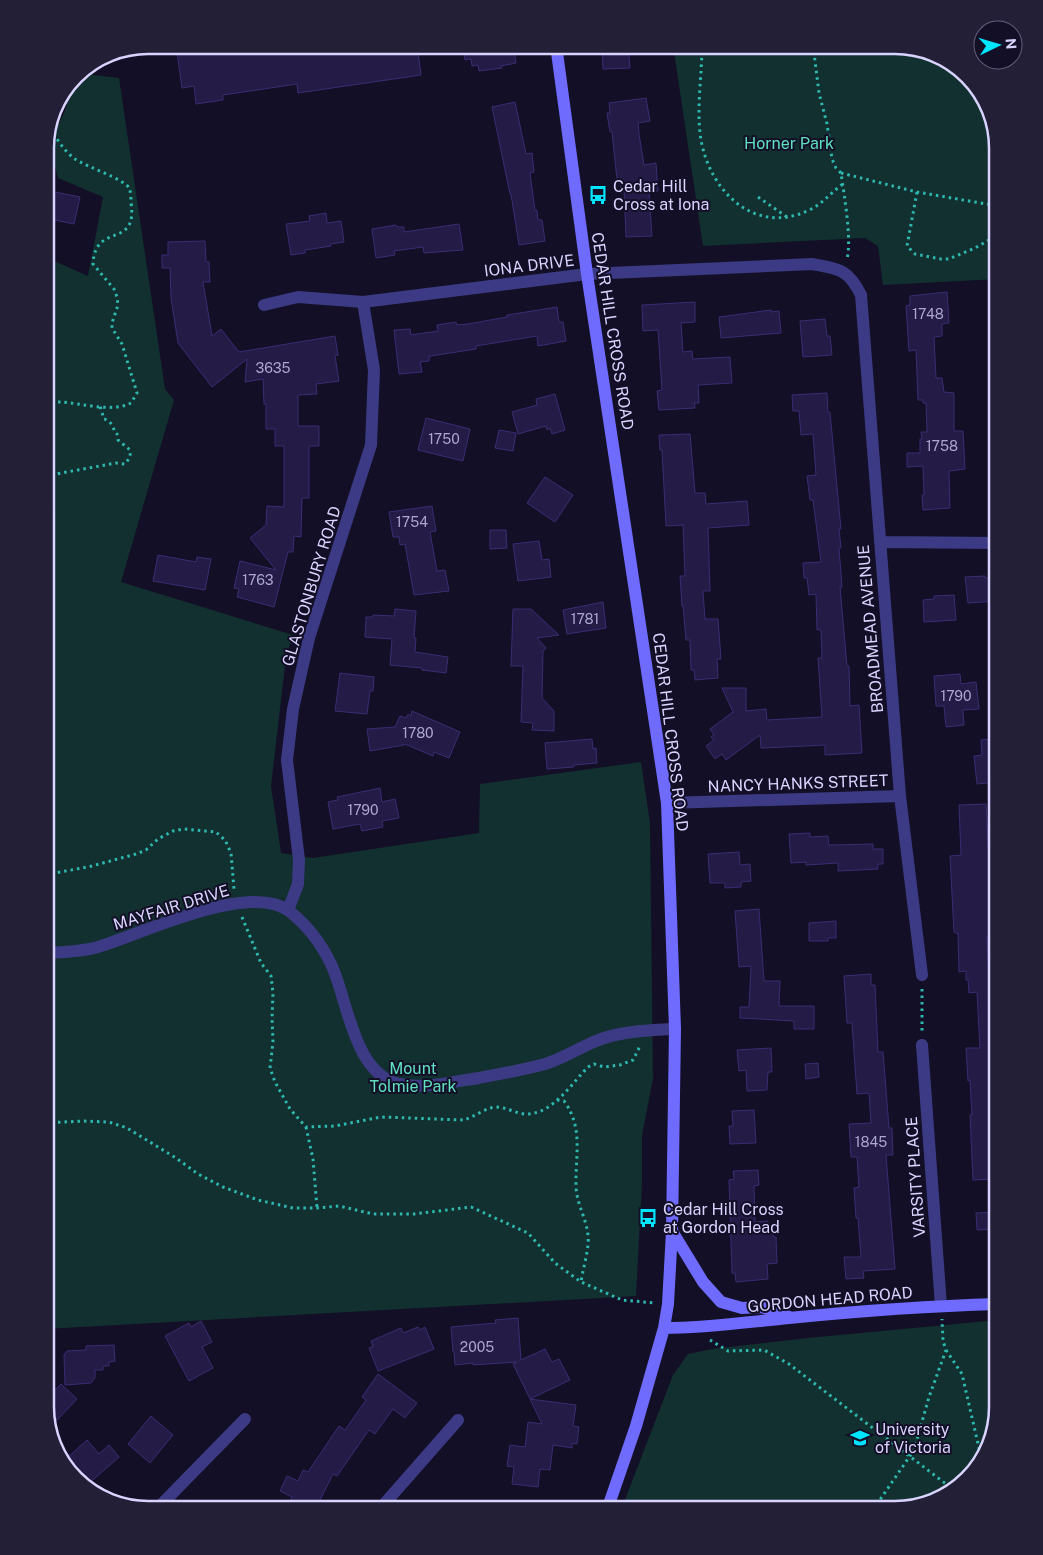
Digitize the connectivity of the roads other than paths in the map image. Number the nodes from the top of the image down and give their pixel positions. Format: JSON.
{"nodes":[{"id":1,"x":557,"y":54,"type":"edge"},
{"id":2,"x":587,"y":274,"type":"junction"},
{"id":3,"x":854,"y":281,"type":"joint"},
{"id":4,"x":363,"y":302,"type":"junction"},
{"id":5,"x":264,"y":304,"type":"dead end"},
{"id":6,"x":880,"y":542,"type":"junction"},
{"id":7,"x":989,"y":543,"type":"edge"},
{"id":8,"x":900,"y":796,"type":"junction"},
{"id":9,"x":667,"y":803,"type":"junction"},
{"id":10,"x":288,"y":910,"type":"junction"},
{"id":11,"x":54,"y":952,"type":"edge"},
{"id":12,"x":922,"y":975,"type":"road end"},
{"id":13,"x":675,"y":1029,"type":"junction"},
{"id":14,"x":922,"y":1045,"type":"road end"},
{"id":15,"x":672,"y":1230,"type":"junction"},
{"id":16,"x":989,"y":1304,"type":"edge"},
{"id":17,"x":941,"y":1306,"type":"junction"},
{"id":18,"x":791,"y":1318,"type":"junction"},
{"id":19,"x":664,"y":1328,"type":"junction"},
{"id":20,"x":245,"y":1419,"type":"dead end"},
{"id":21,"x":458,"y":1420,"type":"dead end"},
{"id":22,"x":165,"y":1501,"type":"edge"},
{"id":23,"x":387,"y":1501,"type":"edge"},
{"id":24,"x":609,"y":1501,"type":"edge"}],
"edges":[{"from":1,"to":2,"type":"main road","name":"CEDAR HILL CROSS ROAD"},
{"from":2,"to":3,"type":"street","name":"IONA DRIVE"},
{"from":2,"to":4,"type":"street","name":"IONA DRIVE"},
{"from":2,"to":9,"type":"main road","name":"CEDAR HILL CROSS ROAD"},
{"from":3,"to":6,"type":"street","name":"BROADMEAD AVENUE"},
{"from":4,"to":5,"type":"street","name":"IONA DRIVE"},
{"from":4,"to":10,"type":"street","name":"GLASTONBURY ROAD"},
{"from":6,"to":7,"type":"street"},
{"from":6,"to":8,"type":"street","name":"BROADMEAD AVENUE"},
{"from":8,"to":9,"type":"street","name":"NANCY HANKS STREET"},
{"from":8,"to":12,"type":"street","name":"BROADMEAD AVENUE"},
{"from":9,"to":13,"type":"main road","name":"CEDAR HILL CROSS ROAD"},
{"from":10,"to":11,"type":"street","name":"MAYFAIR DRIVE"},
{"from":10,"to":13,"type":"street","name":"MAYFAIR DRIVE"},
{"from":13,"to":15,"type":"main road","name":"CEDAR HILL CROSS ROAD"},
{"from":14,"to":17,"type":"street","name":"VARSITY PLACE"},
{"from":15,"to":18,"type":"main road"},
{"from":15,"to":19,"type":"main road","name":"CEDAR HILL CROSS ROAD"},
{"from":16,"to":17,"type":"main road","name":"GORDON HEAD ROAD"},
{"from":17,"to":18,"type":"main road","name":"GORDON HEAD ROAD"},
{"from":18,"to":19,"type":"main road","name":"GORDON HEAD ROAD"},
{"from":19,"to":24,"type":"main road","name":"CEDAR HILL CROSS ROAD"},
{"from":20,"to":22,"type":"street"},
{"from":21,"to":23,"type":"street"}]}
